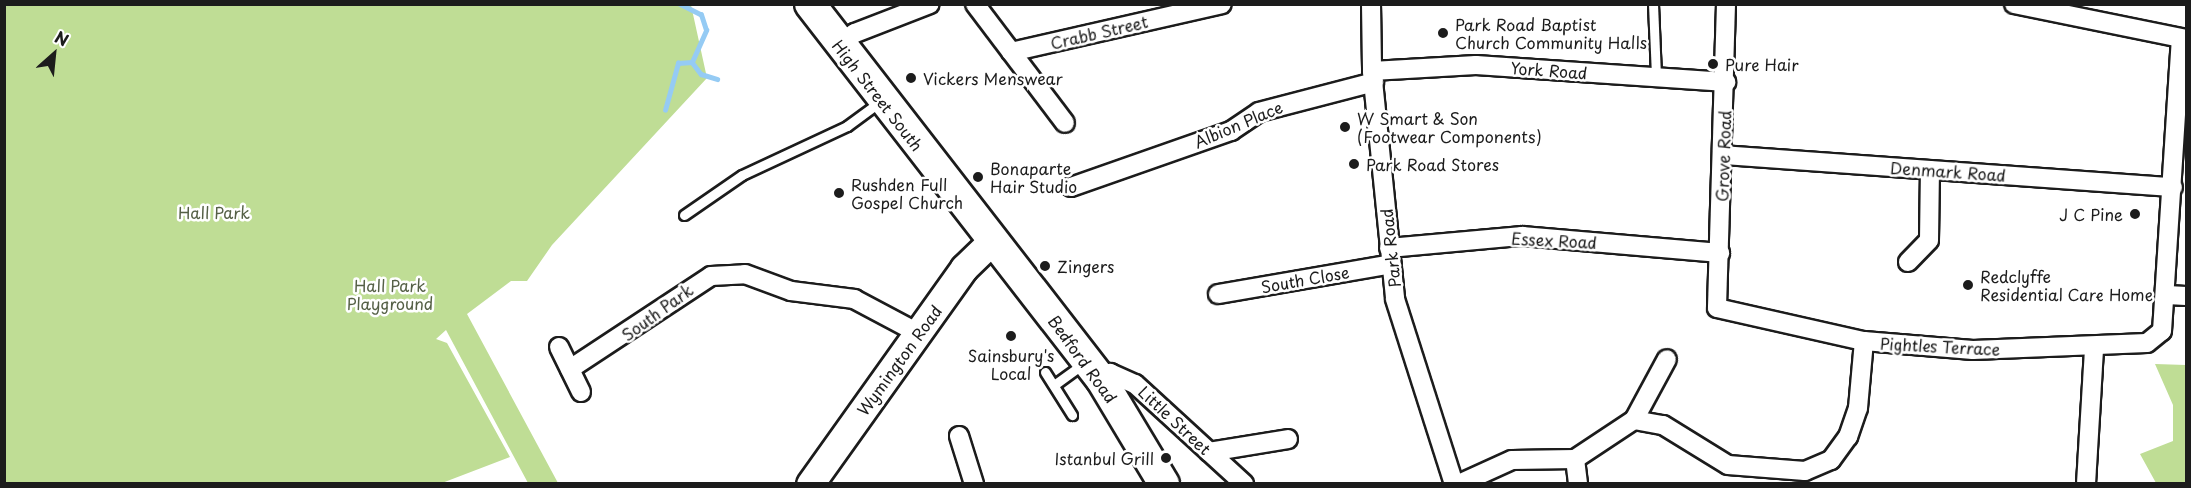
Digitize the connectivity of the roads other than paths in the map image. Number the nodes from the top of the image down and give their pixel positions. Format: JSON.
{"nodes":[{"id":1,"x":810,"y":4,"type":"edge"},
{"id":2,"x":930,"y":4,"type":"edge"},
{"id":3,"x":975,"y":4,"type":"edge"},
{"id":4,"x":1222,"y":4,"type":"edge"},
{"id":5,"x":1371,"y":4,"type":"edge"},
{"id":6,"x":1653,"y":4,"type":"edge"},
{"id":7,"x":1726,"y":4,"type":"edge"},
{"id":8,"x":2014,"y":4,"type":"edge"},
{"id":9,"x":2184,"y":40,"type":"edge"},
{"id":10,"x":839,"y":44,"type":"junction"},
{"id":11,"x":1011,"y":52,"type":"junction"},
{"id":12,"x":1373,"y":77,"type":"junction"},
{"id":13,"x":1656,"y":77,"type":"junction"},
{"id":14,"x":1726,"y":82,"type":"junction"},
{"id":15,"x":883,"y":99,"type":"junction"},
{"id":16,"x":1065,"y":123,"type":"dead end"},
{"id":17,"x":1723,"y":155,"type":"junction"},
{"id":18,"x":1930,"y":170,"type":"junction"},
{"id":19,"x":1071,"y":187,"type":"dead end"},
{"id":20,"x":2173,"y":187,"type":"junction"},
{"id":21,"x":684,"y":215,"type":"dead end"},
{"id":22,"x":992,"y":241,"type":"junction"},
{"id":23,"x":1720,"y":253,"type":"junction"},
{"id":24,"x":1390,"y":256,"type":"junction"},
{"id":25,"x":1908,"y":262,"type":"dead end"},
{"id":26,"x":1218,"y":294,"type":"dead end"},
{"id":27,"x":2167,"y":295,"type":"junction"},
{"id":28,"x":2187,"y":296,"type":"edge"},
{"id":29,"x":1718,"y":308,"type":"joint"},
{"id":30,"x":918,"y":333,"type":"junction"},
{"id":31,"x":1864,"y":341,"type":"junction"},
{"id":32,"x":559,"y":346,"type":"dead end"},
{"id":33,"x":2094,"y":348,"type":"junction"},
{"id":34,"x":1667,"y":359,"type":"dead end"},
{"id":35,"x":570,"y":369,"type":"junction"},
{"id":36,"x":1094,"y":370,"type":"junction"},
{"id":37,"x":1045,"y":372,"type":"dead end"},
{"id":38,"x":1054,"y":386,"type":"junction"},
{"id":39,"x":581,"y":392,"type":"dead end"},
{"id":40,"x":1072,"y":415,"type":"dead end"},
{"id":41,"x":1634,"y":420,"type":"junction"},
{"id":42,"x":959,"y":436,"type":"dead end"},
{"id":43,"x":1288,"y":439,"type":"dead end"},
{"id":44,"x":1209,"y":452,"type":"junction"},
{"id":45,"x":1575,"y":459,"type":"junction"},
{"id":46,"x":810,"y":483,"type":"edge"},
{"id":47,"x":974,"y":483,"type":"edge"},
{"id":48,"x":1164,"y":483,"type":"edge"},
{"id":49,"x":1244,"y":483,"type":"edge"},
{"id":50,"x":1454,"y":483,"type":"edge"},
{"id":51,"x":1459,"y":483,"type":"edge"},
{"id":52,"x":1578,"y":483,"type":"edge"},
{"id":53,"x":2086,"y":483,"type":"edge"}],
"edges":[{"from":1,"to":10,"type":"main road","name":"High Street South"},
{"from":2,"to":10,"type":"street"},
{"from":3,"to":11,"type":"street"},
{"from":4,"to":11,"type":"street","name":"Crabb Street"},
{"from":5,"to":12,"type":"street","name":"Park Road"},
{"from":6,"to":13,"type":"lane"},
{"from":7,"to":14,"type":"street","name":"Grove Road"},
{"from":8,"to":9,"type":"street"},
{"from":9,"to":20,"type":"street"},
{"from":10,"to":15,"type":"main road","name":"High Street South"},
{"from":11,"to":16,"type":"street"},
{"from":12,"to":13,"type":"street","name":"York Road"},
{"from":12,"to":19,"type":"street","name":"Albion Place"},
{"from":12,"to":24,"type":"street","name":"Park Road"},
{"from":13,"to":14,"type":"street","name":"York Road"},
{"from":14,"to":17,"type":"street","name":"Grove Road"},
{"from":15,"to":21,"type":"lane"},
{"from":15,"to":22,"type":"main road","name":"High Street South"},
{"from":17,"to":18,"type":"street","name":"Denmark Road"},
{"from":17,"to":23,"type":"street","name":"Grove Road"},
{"from":18,"to":20,"type":"street","name":"Denmark Road"},
{"from":18,"to":25,"type":"street"},
{"from":20,"to":27,"type":"street"},
{"from":22,"to":30,"type":"street","name":"Wymington Road"},
{"from":22,"to":36,"type":"main road","name":"Bedford Road"},
{"from":23,"to":24,"type":"street","name":"Essex Road"},
{"from":23,"to":29,"type":"street","name":"Grove Road"},
{"from":24,"to":26,"type":"street","name":"South Close"},
{"from":24,"to":50,"type":"street","name":"Park Road"},
{"from":27,"to":28,"type":"street"},
{"from":27,"to":33,"type":"street","name":"Pightles Terrace"},
{"from":29,"to":31,"type":"street","name":"Pightles Terrace"},
{"from":30,"to":35,"type":"street","name":"South Park"},
{"from":30,"to":46,"type":"street","name":"Wymington Road"},
{"from":31,"to":33,"type":"street","name":"Pightles Terrace"},
{"from":31,"to":41,"type":"street"},
{"from":32,"to":35,"type":"street"},
{"from":33,"to":53,"type":"street"},
{"from":34,"to":41,"type":"street"},
{"from":35,"to":39,"type":"street"},
{"from":36,"to":38,"type":"lane"},
{"from":36,"to":44,"type":"street","name":"Little Street"},
{"from":36,"to":48,"type":"main road","name":"Bedford Road"},
{"from":37,"to":38,"type":"lane"},
{"from":38,"to":40,"type":"lane"},
{"from":41,"to":45,"type":"street"},
{"from":42,"to":47,"type":"street"},
{"from":43,"to":44,"type":"street"},
{"from":44,"to":49,"type":"street","name":"Little Street"},
{"from":45,"to":51,"type":"street"},
{"from":45,"to":52,"type":"street"}]}
